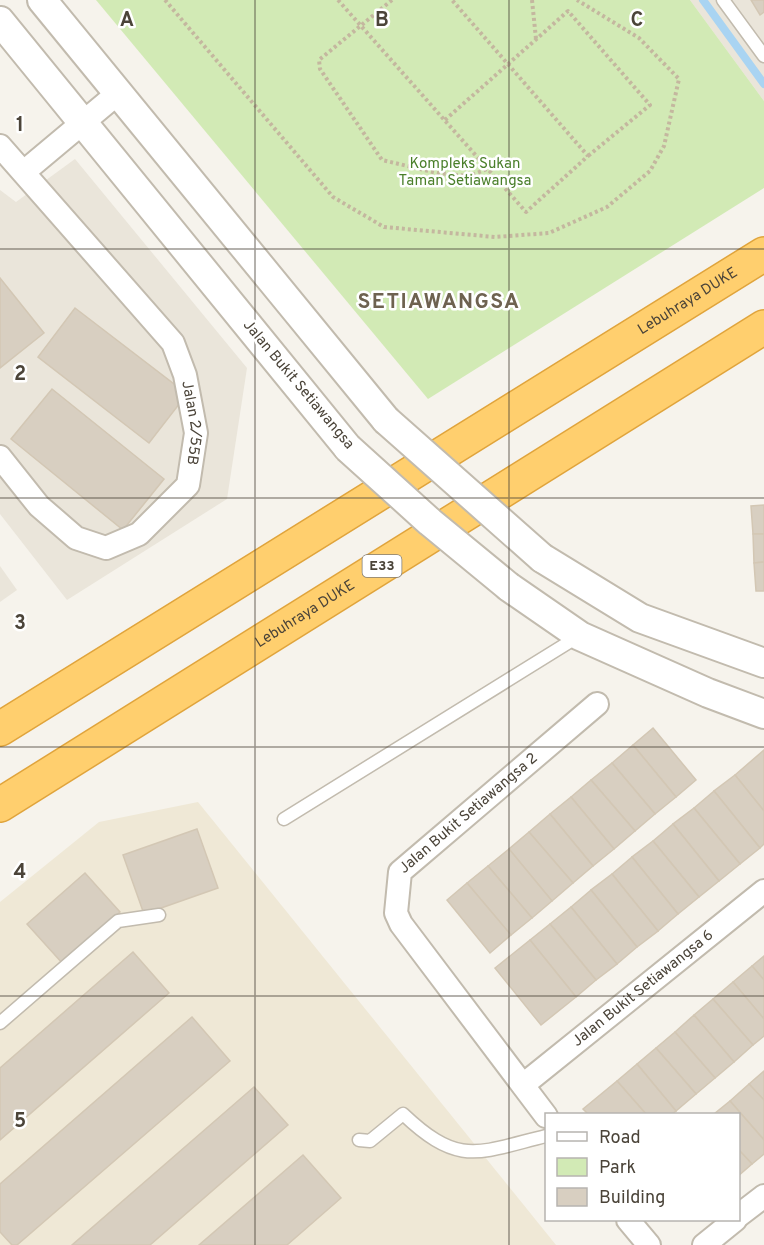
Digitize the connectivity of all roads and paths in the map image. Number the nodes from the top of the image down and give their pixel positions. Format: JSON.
{"nodes":[{"id":1,"x":42,"y":0,"type":"edge"},
{"id":2,"x":165,"y":0,"type":"edge"},
{"id":3,"x":338,"y":0,"type":"edge"},
{"id":4,"x":392,"y":0,"type":"edge"},
{"id":5,"x":452,"y":0,"type":"edge"},
{"id":6,"x":532,"y":0,"type":"edge"},
{"id":7,"x":577,"y":0,"type":"edge"},
{"id":8,"x":723,"y":0,"type":"edge"},
{"id":9,"x":0,"y":21,"type":"edge"},
{"id":10,"x":361,"y":26,"type":"junction"},
{"id":11,"x":536,"y":40,"type":"junction"},
{"id":12,"x":764,"y":56,"type":"edge"},
{"id":13,"x":508,"y":64,"type":"junction"},
{"id":14,"x":117,"y":94,"type":"junction"},
{"id":15,"x":445,"y":120,"type":"junction"},
{"id":16,"x":83,"y":122,"type":"junction"},
{"id":17,"x":0,"y":146,"type":"edge"},
{"id":18,"x":588,"y":156,"type":"junction"},
{"id":19,"x":487,"y":168,"type":"junction"},
{"id":20,"x":25,"y":171,"type":"junction"},
{"id":21,"x":764,"y":254,"type":"edge"},
{"id":22,"x":764,"y":327,"type":"edge"},
{"id":23,"x":0,"y":457,"type":"edge"},
{"id":24,"x":580,"y":636,"type":"junction"},
{"id":25,"x":764,"y":663,"type":"edge"},
{"id":26,"x":597,"y":704,"type":"dead end"},
{"id":27,"x":764,"y":714,"type":"edge"},
{"id":28,"x":0,"y":729,"type":"edge"},
{"id":29,"x":0,"y":805,"type":"edge"},
{"id":30,"x":284,"y":819,"type":"dead end"},
{"id":31,"x":764,"y":891,"type":"edge"},
{"id":32,"x":159,"y":915,"type":"dead end"},
{"id":33,"x":0,"y":1023,"type":"edge"},
{"id":34,"x":524,"y":1085,"type":"junction"},
{"id":35,"x":545,"y":1115,"type":"edge"},
{"id":36,"x":545,"y":1136,"type":"edge"},
{"id":37,"x":359,"y":1140,"type":"dead end"},
{"id":38,"x":764,"y":1196,"type":"edge"},
{"id":39,"x":740,"y":1214,"type":"edge"},
{"id":40,"x":629,"y":1221,"type":"edge"},
{"id":41,"x":734,"y":1221,"type":"edge"},
{"id":42,"x":649,"y":1245,"type":"edge"},
{"id":43,"x":704,"y":1245,"type":"edge"}],
"edges":[{"from":1,"to":14,"type":"street"},
{"from":2,"to":7,"type":"path"},
{"from":3,"to":10,"type":"path"},
{"from":4,"to":10,"type":"path"},
{"from":5,"to":13,"type":"path"},
{"from":6,"to":11,"type":"path"},
{"from":8,"to":12,"type":"lane"},
{"from":9,"to":16,"type":"street","name":"Jalan Bukit Setiawangsa"},
{"from":10,"to":15,"type":"path"},
{"from":10,"to":19,"type":"path"},
{"from":11,"to":13,"type":"path"},
{"from":11,"to":18,"type":"path"},
{"from":13,"to":15,"type":"path"},
{"from":13,"to":18,"type":"path"},
{"from":14,"to":16,"type":"street"},
{"from":14,"to":25,"type":"street","bridge":true},
{"from":15,"to":19,"type":"path"},
{"from":16,"to":20,"type":"street"},
{"from":16,"to":24,"type":"street","name":"Jalan Bukit Setiawangsa","bridge":true},
{"from":17,"to":20,"type":"street","name":"Jalan 2/55B"},
{"from":18,"to":19,"type":"path"},
{"from":20,"to":23,"type":"street","name":"Jalan 2/55B"},
{"from":21,"to":28,"type":"highway","name":"Lebuhraya DUKE"},
{"from":22,"to":29,"type":"highway","name":"Lebuhraya DUKE","number":"E33"},
{"from":24,"to":27,"type":"street","name":"Jalan Bukit Setiawangsa"},
{"from":24,"to":30,"type":"lane"},
{"from":26,"to":34,"type":"street","name":"Jalan Bukit Setiawangsa 2"},
{"from":31,"to":34,"type":"street","name":"Jalan Bukit Setiawangsa 6"},
{"from":32,"to":33,"type":"lane"},
{"from":34,"to":35,"type":"street","name":"Jalan Bukit Setiawangsa 2"},
{"from":36,"to":37,"type":"lane"},
{"from":38,"to":39,"type":"street"},
{"from":40,"to":42,"type":"street"},
{"from":41,"to":43,"type":"street"}]}
